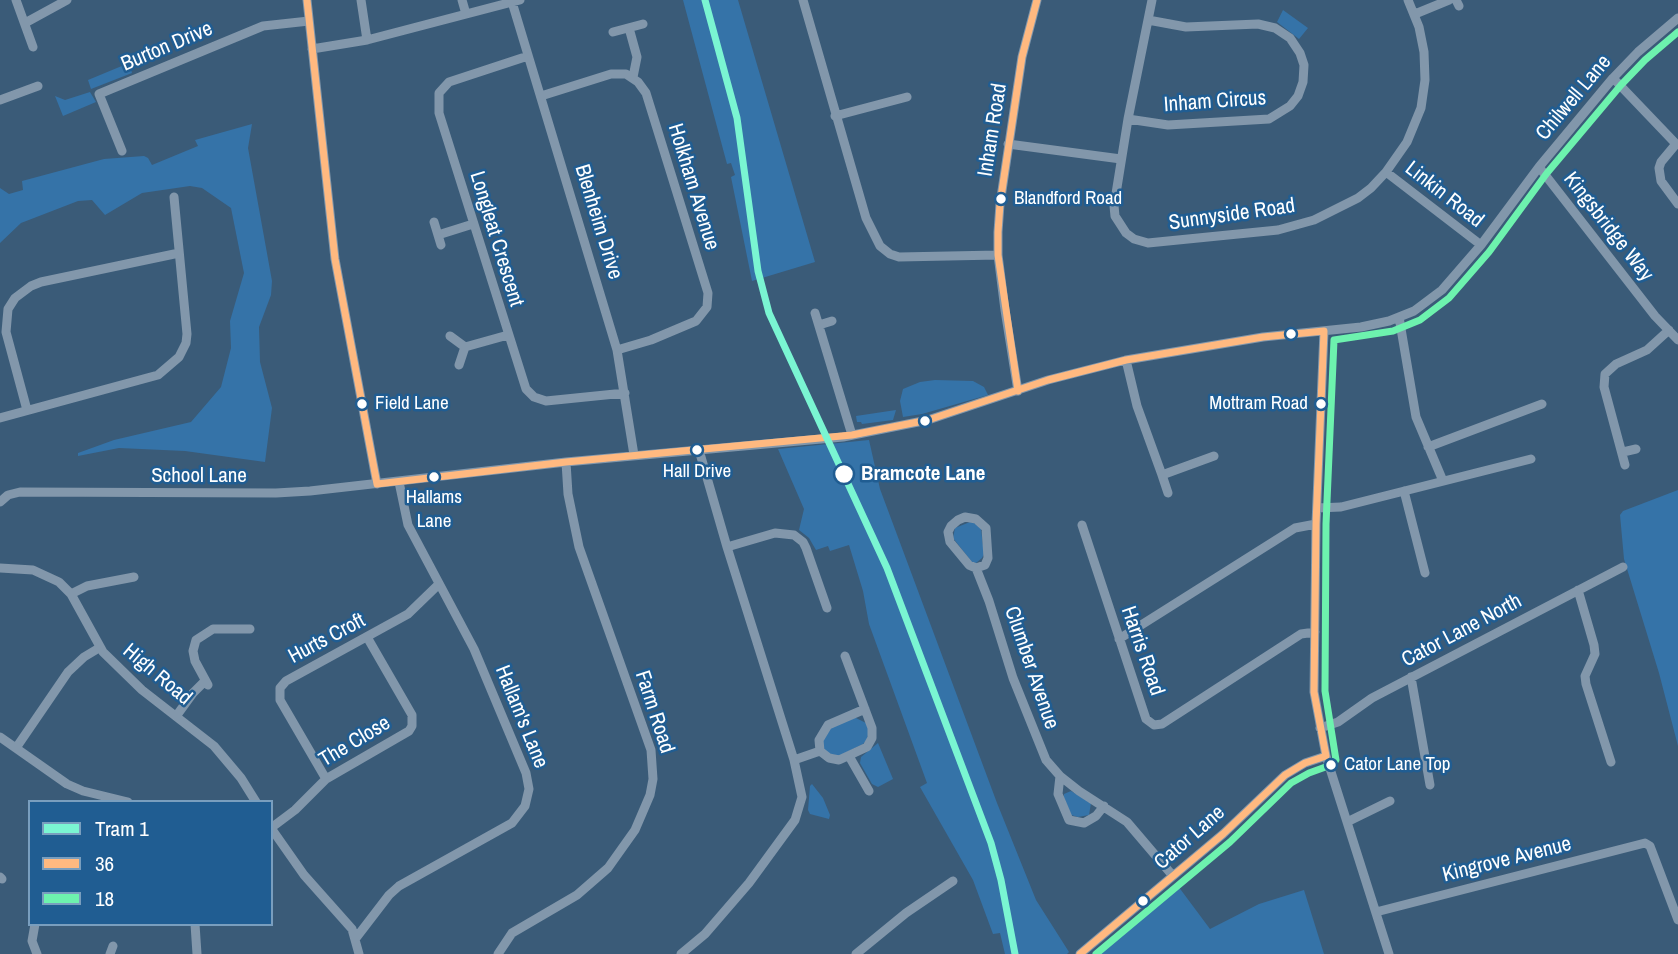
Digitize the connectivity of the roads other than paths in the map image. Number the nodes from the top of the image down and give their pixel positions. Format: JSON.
{"nodes":[{"id":1,"x":16,"y":0,"type":"edge"},
{"id":2,"x":67,"y":0,"type":"edge"},
{"id":3,"x":307,"y":0,"type":"edge"},
{"id":4,"x":361,"y":0,"type":"edge"},
{"id":5,"x":463,"y":0,"type":"edge"},
{"id":6,"x":803,"y":0,"type":"edge"},
{"id":7,"x":1037,"y":0,"type":"edge"},
{"id":8,"x":1152,"y":0,"type":"edge"},
{"id":9,"x":1408,"y":0,"type":"edge"},
{"id":10,"x":1449,"y":0,"type":"edge"},
{"id":11,"x":516,"y":1,"type":"edge"},
{"id":12,"x":466,"y":14,"type":"junction"},
{"id":13,"x":1415,"y":14,"type":"junction"},
{"id":14,"x":1678,"y":18,"type":"edge"},
{"id":15,"x":1148,"y":20,"type":"junction"},
{"id":16,"x":309,"y":21,"type":"junction"},
{"id":17,"x":25,"y":23,"type":"junction"},
{"id":18,"x":643,"y":24,"type":"dead end"},
{"id":19,"x":629,"y":28,"type":"junction"},
{"id":20,"x":613,"y":32,"type":"dead end"},
{"id":21,"x":367,"y":40,"type":"junction"},
{"id":22,"x":33,"y":47,"type":"dead end"},
{"id":23,"x":312,"y":48,"type":"junction"},
{"id":24,"x":528,"y":56,"type":"junction"},
{"id":25,"x":634,"y":77,"type":"junction"},
{"id":26,"x":1613,"y":78,"type":"junction"},
{"id":27,"x":37,"y":86,"type":"dead end"},
{"id":28,"x":541,"y":96,"type":"junction"},
{"id":29,"x":907,"y":97,"type":"dead end"},
{"id":30,"x":0,"y":100,"type":"edge"},
{"id":31,"x":835,"y":116,"type":"junction"},
{"id":32,"x":1128,"y":119,"type":"junction"},
{"id":33,"x":1008,"y":144,"type":"junction"},
{"id":34,"x":1677,"y":144,"type":"edge"},
{"id":35,"x":122,"y":152,"type":"dead end"},
{"id":36,"x":1121,"y":159,"type":"junction"},
{"id":37,"x":1539,"y":167,"type":"junction"},
{"id":38,"x":1386,"y":172,"type":"junction"},
{"id":39,"x":174,"y":197,"type":"dead end"},
{"id":40,"x":1678,"y":204,"type":"edge"},
{"id":41,"x":434,"y":222,"type":"dead end"},
{"id":42,"x":473,"y":224,"type":"junction"},
{"id":43,"x":438,"y":235,"type":"junction"},
{"id":44,"x":441,"y":245,"type":"dead end"},
{"id":45,"x":1481,"y":245,"type":"junction"},
{"id":46,"x":180,"y":253,"type":"junction"},
{"id":47,"x":998,"y":255,"type":"junction"},
{"id":48,"x":815,"y":313,"type":"dead end"},
{"id":49,"x":1399,"y":317,"type":"junction"},
{"id":50,"x":832,"y":321,"type":"dead end"},
{"id":51,"x":819,"y":325,"type":"junction"},
{"id":52,"x":1669,"y":330,"type":"junction"},
{"id":53,"x":1324,"y":331,"type":"junction"},
{"id":54,"x":508,"y":335,"type":"junction"},
{"id":55,"x":450,"y":336,"type":"dead end"},
{"id":56,"x":1678,"y":340,"type":"edge"},
{"id":57,"x":465,"y":347,"type":"junction"},
{"id":58,"x":617,"y":350,"type":"junction"},
{"id":59,"x":1126,"y":360,"type":"junction"},
{"id":60,"x":459,"y":365,"type":"dead end"},
{"id":61,"x":1018,"y":391,"type":"junction"},
{"id":62,"x":625,"y":393,"type":"junction"},
{"id":63,"x":1526,"y":398,"type":"dead end"},
{"id":64,"x":1542,"y":404,"type":"dead end"},
{"id":65,"x":1530,"y":409,"type":"junction"},
{"id":66,"x":27,"y":410,"type":"junction"},
{"id":67,"x":0,"y":418,"type":"edge"},
{"id":68,"x":852,"y":435,"type":"junction"},
{"id":69,"x":1428,"y":447,"type":"junction"},
{"id":70,"x":1636,"y":449,"type":"dead end"},
{"id":71,"x":699,"y":450,"type":"junction"},
{"id":72,"x":1623,"y":452,"type":"junction"},
{"id":73,"x":634,"y":455,"type":"junction"},
{"id":74,"x":1214,"y":456,"type":"dead end"},
{"id":75,"x":1531,"y":459,"type":"dead end"},
{"id":76,"x":1202,"y":460,"type":"junction"},
{"id":77,"x":566,"y":462,"type":"junction"},
{"id":78,"x":1625,"y":465,"type":"dead end"},
{"id":79,"x":1207,"y":472,"type":"dead end"},
{"id":80,"x":1162,"y":475,"type":"junction"},
{"id":81,"x":1443,"y":481,"type":"junction"},
{"id":82,"x":399,"y":482,"type":"junction"},
{"id":83,"x":377,"y":484,"type":"junction"},
{"id":84,"x":1405,"y":491,"type":"junction"},
{"id":85,"x":1168,"y":493,"type":"dead end"},
{"id":86,"x":0,"y":502,"type":"edge"},
{"id":87,"x":1317,"y":508,"type":"junction"},
{"id":88,"x":1316,"y":524,"type":"junction"},
{"id":89,"x":1082,"y":525,"type":"dead end"},
{"id":90,"x":727,"y":547,"type":"junction"},
{"id":91,"x":1623,"y":567,"type":"dead end"},
{"id":92,"x":0,"y":568,"type":"edge"},
{"id":93,"x":976,"y":568,"type":"junction"},
{"id":94,"x":1425,"y":573,"type":"dead end"},
{"id":95,"x":134,"y":577,"type":"dead end"},
{"id":96,"x":439,"y":584,"type":"junction"},
{"id":97,"x":1578,"y":590,"type":"junction"},
{"id":98,"x":71,"y":594,"type":"junction"},
{"id":99,"x":827,"y":608,"type":"dead end"},
{"id":100,"x":240,"y":617,"type":"dead end"},
{"id":101,"x":1315,"y":632,"type":"junction"},
{"id":102,"x":367,"y":637,"type":"junction"},
{"id":103,"x":1119,"y":639,"type":"junction"},
{"id":104,"x":99,"y":648,"type":"junction"},
{"id":105,"x":845,"y":656,"type":"dead end"},
{"id":106,"x":1411,"y":677,"type":"junction"},
{"id":107,"x":865,"y":709,"type":"junction"},
{"id":108,"x":177,"y":715,"type":"junction"},
{"id":109,"x":1320,"y":728,"type":"junction"},
{"id":110,"x":0,"y":737,"type":"edge"},
{"id":111,"x":16,"y":748,"type":"junction"},
{"id":112,"x":820,"y":751,"type":"junction"},
{"id":113,"x":849,"y":756,"type":"junction"},
{"id":114,"x":1326,"y":756,"type":"junction"},
{"id":115,"x":794,"y":760,"type":"junction"},
{"id":116,"x":1611,"y":762,"type":"dead end"},
{"id":117,"x":1060,"y":776,"type":"junction"},
{"id":118,"x":326,"y":779,"type":"junction"},
{"id":119,"x":1430,"y":785,"type":"dead end"},
{"id":120,"x":869,"y":791,"type":"dead end"},
{"id":121,"x":1374,"y":798,"type":"dead end"},
{"id":122,"x":117,"y":800,"type":"edge"},
{"id":123,"x":255,"y":800,"type":"edge"},
{"id":124,"x":1390,"y":802,"type":"dead end"},
{"id":125,"x":1104,"y":806,"type":"junction"},
{"id":126,"x":1378,"y":808,"type":"junction"},
{"id":127,"x":1347,"y":822,"type":"junction"},
{"id":128,"x":273,"y":827,"type":"edge"},
{"id":129,"x":273,"y":831,"type":"edge"},
{"id":130,"x":1173,"y":876,"type":"junction"},
{"id":131,"x":953,"y":881,"type":"dead end"},
{"id":132,"x":1376,"y":912,"type":"junction"},
{"id":133,"x":1678,"y":920,"type":"edge"},
{"id":134,"x":35,"y":926,"type":"edge"},
{"id":135,"x":195,"y":926,"type":"edge"},
{"id":136,"x":356,"y":937,"type":"junction"},
{"id":137,"x":37,"y":954,"type":"edge"},
{"id":138,"x":197,"y":954,"type":"edge"},
{"id":139,"x":359,"y":954,"type":"edge"},
{"id":140,"x":498,"y":954,"type":"edge"},
{"id":141,"x":681,"y":954,"type":"edge"},
{"id":142,"x":856,"y":954,"type":"edge"},
{"id":143,"x":1080,"y":954,"type":"edge"},
{"id":144,"x":1389,"y":954,"type":"edge"}],
"edges":[{"from":1,"to":17,"type":"street"},
{"from":2,"to":17,"type":"street"},
{"from":3,"to":16,"type":"street"},
{"from":4,"to":21,"type":"street"},
{"from":5,"to":12,"type":"street"},
{"from":6,"to":31,"type":"street"},
{"from":7,"to":33,"type":"street","name":"Inham Road"},
{"from":8,"to":15,"type":"street","name":"Sunnyside Road"},
{"from":9,"to":13,"type":"street","name":"Sunnyside Road"},
{"from":10,"to":13,"type":"street"},
{"from":11,"to":12,"type":"street"},
{"from":11,"to":24,"type":"street","name":"Blenheim Drive"},
{"from":12,"to":21,"type":"street"},
{"from":13,"to":38,"type":"street","name":"Sunnyside Road"},
{"from":14,"to":26,"type":"street","name":"Chilwell Lane"},
{"from":15,"to":32,"type":"street","name":"Sunnyside Road"},
{"from":15,"to":32,"type":"street","name":"Inham Circus"},
{"from":16,"to":23,"type":"street"},
{"from":16,"to":35,"type":"street","name":"Burton Drive"},
{"from":17,"to":22,"type":"street"},
{"from":18,"to":19,"type":"street"},
{"from":19,"to":20,"type":"street"},
{"from":19,"to":25,"type":"street"},
{"from":21,"to":23,"type":"street"},
{"from":23,"to":83,"type":"street"},
{"from":24,"to":28,"type":"street","name":"Blenheim Drive"},
{"from":24,"to":42,"type":"street","name":"Longleat Crescent"},
{"from":25,"to":28,"type":"street"},
{"from":25,"to":58,"type":"street","name":"Holkham Avenue"},
{"from":26,"to":34,"type":"street"},
{"from":26,"to":37,"type":"street","name":"Chilwell Lane"},
{"from":27,"to":30,"type":"street"},
{"from":28,"to":58,"type":"street","name":"Blenheim Drive"},
{"from":29,"to":31,"type":"street"},
{"from":31,"to":47,"type":"street"},
{"from":32,"to":36,"type":"street","name":"Sunnyside Road"},
{"from":33,"to":36,"type":"street"},
{"from":33,"to":47,"type":"street","name":"Inham Road"},
{"from":34,"to":40,"type":"street"},
{"from":36,"to":38,"type":"street","name":"Sunnyside Road"},
{"from":37,"to":45,"type":"street","name":"Chilwell Lane"},
{"from":37,"to":52,"type":"street","name":"Kingsbridge Way"},
{"from":38,"to":45,"type":"street","name":"Linkin Road"},
{"from":39,"to":46,"type":"street"},
{"from":41,"to":43,"type":"street"},
{"from":42,"to":43,"type":"street"},
{"from":42,"to":54,"type":"street","name":"Longleat Crescent"},
{"from":43,"to":44,"type":"street"},
{"from":45,"to":49,"type":"street"},
{"from":46,"to":66,"type":"street"},
{"from":46,"to":66,"type":"street"},
{"from":47,"to":61,"type":"street","name":"Inham Road"},
{"from":48,"to":51,"type":"street"},
{"from":49,"to":53,"type":"street"},
{"from":49,"to":69,"type":"street"},
{"from":50,"to":51,"type":"street"},
{"from":51,"to":68,"type":"street"},
{"from":52,"to":56,"type":"street","name":"Kingsbridge Way"},
{"from":52,"to":72,"type":"street"},
{"from":53,"to":59,"type":"street"},
{"from":53,"to":87,"type":"street"},
{"from":54,"to":57,"type":"street"},
{"from":54,"to":62,"type":"street","name":"Longleat Crescent"},
{"from":55,"to":57,"type":"street"},
{"from":57,"to":60,"type":"street"},
{"from":58,"to":62,"type":"street","name":"Blenheim Drive"},
{"from":59,"to":61,"type":"street"},
{"from":59,"to":80,"type":"street"},
{"from":61,"to":68,"type":"street"},
{"from":62,"to":73,"type":"street","name":"Blenheim Drive"},
{"from":63,"to":65,"type":"street"},
{"from":64,"to":65,"type":"street"},
{"from":65,"to":69,"type":"street"},
{"from":66,"to":67,"type":"street"},
{"from":68,"to":71,"type":"street"},
{"from":69,"to":81,"type":"street"},
{"from":70,"to":72,"type":"street"},
{"from":71,"to":73,"type":"street"},
{"from":71,"to":90,"type":"street"},
{"from":72,"to":78,"type":"street"},
{"from":73,"to":77,"type":"street"},
{"from":74,"to":76,"type":"street"},
{"from":75,"to":81,"type":"street"},
{"from":76,"to":79,"type":"street"},
{"from":76,"to":80,"type":"street"},
{"from":77,"to":82,"type":"street"},
{"from":77,"to":140,"type":"street","name":"Farm Road"},
{"from":80,"to":85,"type":"street"},
{"from":81,"to":84,"type":"street"},
{"from":82,"to":83,"type":"street","name":"School Lane"},
{"from":82,"to":96,"type":"street","name":"Hallam's Lane"},
{"from":83,"to":86,"type":"street","name":"School Lane"},
{"from":84,"to":87,"type":"street"},
{"from":84,"to":94,"type":"street"},
{"from":87,"to":88,"type":"street"},
{"from":88,"to":101,"type":"street"},
{"from":88,"to":103,"type":"street"},
{"from":89,"to":103,"type":"street","name":"Harris Road"},
{"from":90,"to":99,"type":"street"},
{"from":90,"to":115,"type":"street"},
{"from":91,"to":97,"type":"street","name":"Cator Lane North"},
{"from":92,"to":98,"type":"street","name":"High Road"},
{"from":93,"to":93,"type":"street","name":"Clumber Avenue"},
{"from":93,"to":117,"type":"street","name":"Clumber Avenue"},
{"from":95,"to":98,"type":"street"},
{"from":96,"to":102,"type":"street","name":"Hurts Croft"},
{"from":96,"to":136,"type":"street","name":"Hallam's Lane"},
{"from":97,"to":106,"type":"street","name":"Cator Lane North"},
{"from":97,"to":116,"type":"street"},
{"from":98,"to":104,"type":"street","name":"High Road"},
{"from":100,"to":108,"type":"street"},
{"from":101,"to":103,"type":"street","name":"Harris Road"},
{"from":101,"to":109,"type":"street"},
{"from":102,"to":118,"type":"street","name":"The Close"},
{"from":102,"to":118,"type":"street","name":"Hurts Croft"},
{"from":104,"to":108,"type":"street","name":"High Road"},
{"from":104,"to":111,"type":"street"},
{"from":105,"to":107,"type":"street"},
{"from":106,"to":109,"type":"street","name":"Cator Lane North"},
{"from":106,"to":119,"type":"street"},
{"from":107,"to":112,"type":"street"},
{"from":107,"to":113,"type":"street"},
{"from":108,"to":123,"type":"street","name":"High Road"},
{"from":109,"to":114,"type":"street"},
{"from":110,"to":111,"type":"street"},
{"from":111,"to":122,"type":"street"},
{"from":112,"to":113,"type":"street"},
{"from":112,"to":115,"type":"street"},
{"from":113,"to":120,"type":"street"},
{"from":114,"to":127,"type":"street"},
{"from":114,"to":130,"type":"street","name":"Cator Lane"},
{"from":115,"to":141,"type":"street"},
{"from":117,"to":125,"type":"street","name":"Clumber Avenue"},
{"from":117,"to":125,"type":"street","name":"Clumber Avenue"},
{"from":118,"to":128,"type":"street","name":"The Close"},
{"from":121,"to":126,"type":"street"},
{"from":124,"to":126,"type":"street"},
{"from":125,"to":130,"type":"street","name":"Clumber Avenue"},
{"from":126,"to":127,"type":"street"},
{"from":127,"to":132,"type":"street"},
{"from":129,"to":136,"type":"street"},
{"from":130,"to":143,"type":"street","name":"Cator Lane"},
{"from":131,"to":142,"type":"street"},
{"from":132,"to":133,"type":"street","name":"Kingrove Avenue"},
{"from":132,"to":144,"type":"street"},
{"from":134,"to":137,"type":"street"},
{"from":135,"to":138,"type":"street"},
{"from":136,"to":139,"type":"street"}]}
